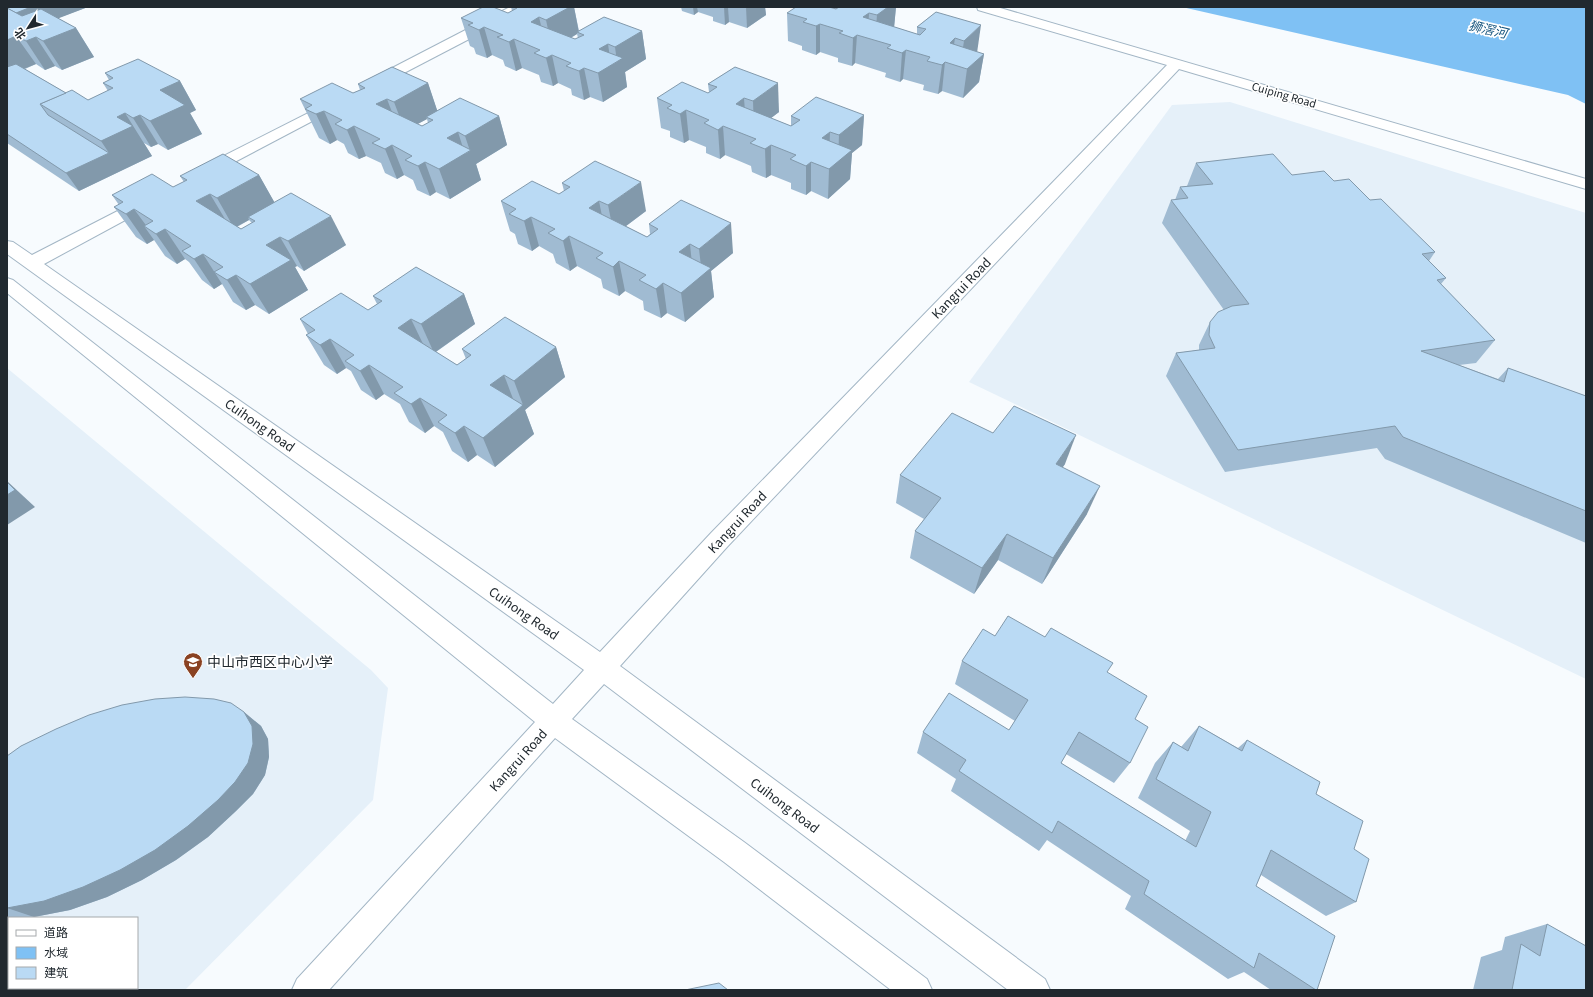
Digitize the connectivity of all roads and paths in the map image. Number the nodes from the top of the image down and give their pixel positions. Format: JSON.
{"nodes":[{"id":1,"x":520,"y":7,"type":"edge"},
{"id":2,"x":983,"y":7,"type":"edge"},
{"id":3,"x":1176,"y":64,"type":"junction"},
{"id":4,"x":364,"y":88,"type":"edge"},
{"id":5,"x":350,"y":96,"type":"edge"},
{"id":6,"x":188,"y":181,"type":"edge"},
{"id":7,"x":1586,"y":184,"type":"edge"},
{"id":8,"x":160,"y":195,"type":"edge"},
{"id":9,"x":7,"y":246,"type":"edge"},
{"id":10,"x":31,"y":263,"type":"junction"},
{"id":11,"x":7,"y":284,"type":"edge"},
{"id":12,"x":602,"y":668,"type":"junction"},
{"id":13,"x":554,"y":720,"type":"junction"},
{"id":14,"x":308,"y":990,"type":"edge"},
{"id":15,"x":916,"y":990,"type":"edge"},
{"id":16,"x":1034,"y":990,"type":"edge"}],
"edges":[{"from":1,"to":4,"type":"street"},
{"from":2,"to":3,"type":"street","name":"Cuiping Road"},
{"from":3,"to":7,"type":"street","name":"Cuiping Road"},
{"from":3,"to":12,"type":"street","name":"Kangrui Road"},
{"from":5,"to":6,"type":"street"},
{"from":8,"to":10,"type":"street"},
{"from":9,"to":10,"type":"street","name":"Cuihong Road"},
{"from":10,"to":12,"type":"street","name":"Cuihong Road"},
{"from":11,"to":13,"type":"street"},
{"from":12,"to":13,"type":"street","name":"Kangrui Road"},
{"from":12,"to":16,"type":"street","name":"Cuihong Road"},
{"from":13,"to":14,"type":"street","name":"Kangrui Road"},
{"from":13,"to":15,"type":"street"}]}
